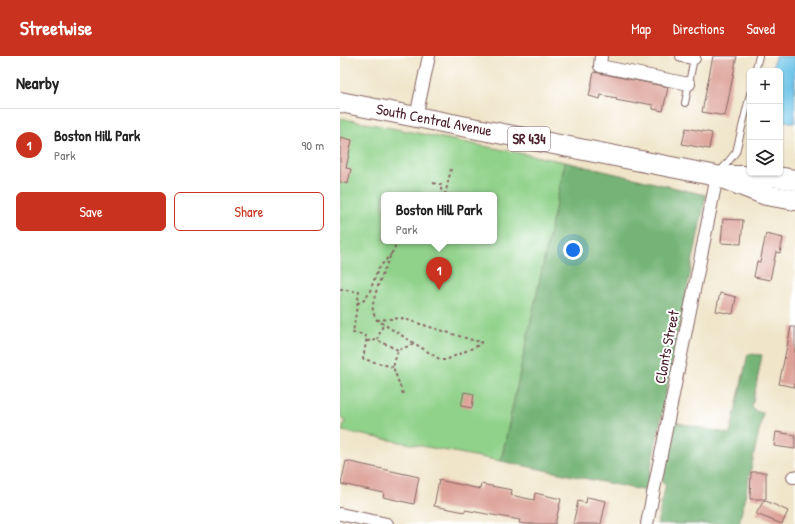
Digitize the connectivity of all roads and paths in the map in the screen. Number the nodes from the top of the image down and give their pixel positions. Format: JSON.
{"nodes":[{"id":1,"x":429,"y":56,"type":"edge"},
{"id":2,"x":601,"y":56,"type":"edge"},
{"id":3,"x":759,"y":56,"type":"edge"},
{"id":4,"x":690,"y":57,"type":"edge"},
{"id":5,"x":756,"y":68,"type":"edge"},
{"id":6,"x":689,"y":84,"type":"junction"},
{"id":7,"x":340,"y":102,"type":"edge"},
{"id":8,"x":685,"y":103,"type":"dead end"},
{"id":9,"x":748,"y":104,"type":"edge"},
{"id":10,"x":416,"y":117,"type":"junction"},
{"id":11,"x":451,"y":169,"type":"dead end"},
{"id":12,"x":717,"y":176,"type":"junction"},
{"id":13,"x":795,"y":180,"type":"edge"},
{"id":14,"x":433,"y":183,"type":"dead end"},
{"id":15,"x":443,"y":192,"type":"edge"},
{"id":16,"x":445,"y":192,"type":"edge"},
{"id":17,"x":795,"y":200,"type":"edge"},
{"id":18,"x":396,"y":244,"type":"edge"},
{"id":19,"x":392,"y":253,"type":"junction"},
{"id":20,"x":340,"y":290,"type":"edge"},
{"id":21,"x":357,"y":303,"type":"junction"},
{"id":22,"x":377,"y":320,"type":"junction"},
{"id":23,"x":383,"y":324,"type":"junction"},
{"id":24,"x":367,"y":340,"type":"junction"},
{"id":25,"x":377,"y":340,"type":"junction"},
{"id":26,"x":414,"y":344,"type":"junction"},
{"id":27,"x":398,"y":350,"type":"junction"},
{"id":28,"x":393,"y":367,"type":"junction"},
{"id":29,"x":403,"y":394,"type":"dead end"},
{"id":30,"x":340,"y":514,"type":"edge"},
{"id":31,"x":387,"y":524,"type":"edge"},
{"id":32,"x":647,"y":524,"type":"edge"}],
"edges":[{"from":1,"to":10,"type":"street"},
{"from":2,"to":6,"type":"street"},
{"from":3,"to":5,"type":"lane"},
{"from":4,"to":6,"type":"lane"},
{"from":6,"to":8,"type":"lane"},
{"from":7,"to":10,"type":"main road","name":"South Central Avenue","number":"SR 434"},
{"from":9,"to":12,"type":"lane"},
{"from":10,"to":12,"type":"main road","name":"South Central Avenue","number":"SR 434"},
{"from":11,"to":16,"type":"path"},
{"from":12,"to":13,"type":"main road","name":"South Central Avenue","number":"SR 434"},
{"from":12,"to":17,"type":"main road","name":"South Central Avenue","number":"SR 434"},
{"from":12,"to":32,"type":"street","name":"Clonts Street"},
{"from":14,"to":15,"type":"path"},
{"from":18,"to":19,"type":"path"},
{"from":19,"to":21,"type":"path"},
{"from":19,"to":22,"type":"path"},
{"from":20,"to":21,"type":"path"},
{"from":21,"to":24,"type":"path"},
{"from":22,"to":23,"type":"path"},
{"from":22,"to":26,"type":"path"},
{"from":23,"to":25,"type":"path"},
{"from":23,"to":26,"type":"path"},
{"from":24,"to":25,"type":"path"},
{"from":24,"to":28,"type":"path"},
{"from":25,"to":27,"type":"path"},
{"from":26,"to":27,"type":"path"},
{"from":27,"to":28,"type":"path"},
{"from":28,"to":29,"type":"path"},
{"from":30,"to":31,"type":"street"}]}
